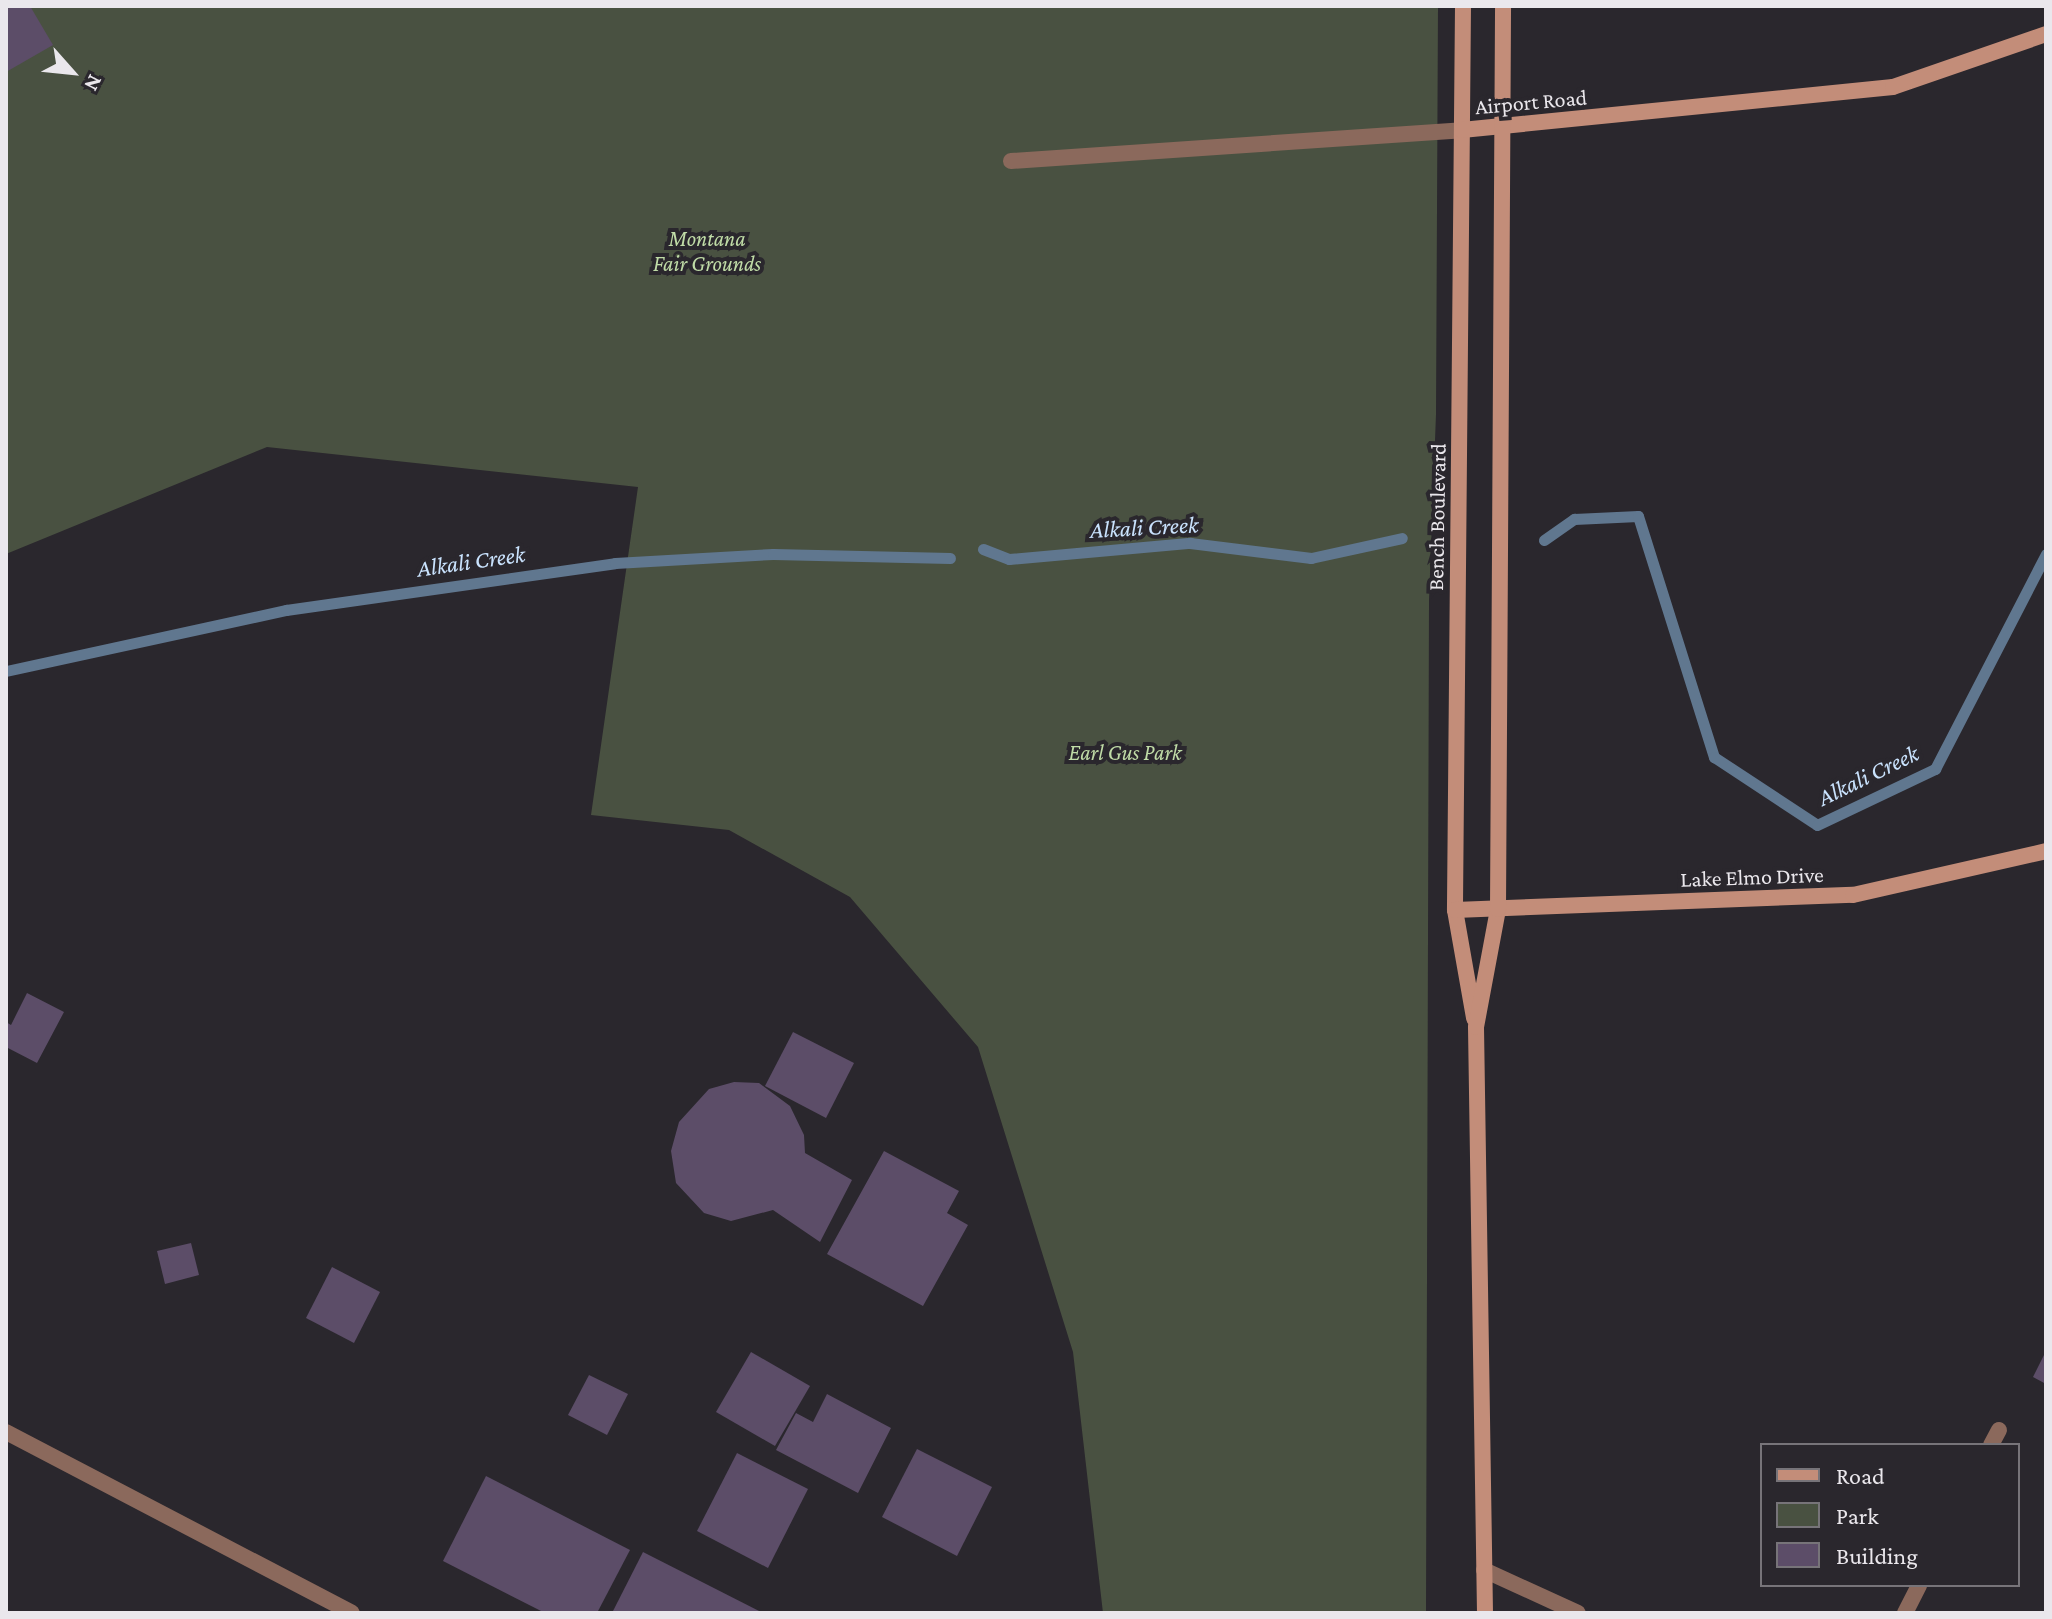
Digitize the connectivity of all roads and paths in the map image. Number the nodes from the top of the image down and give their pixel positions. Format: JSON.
{"nodes":[{"id":1,"x":1463,"y":6,"type":"edge"},
{"id":2,"x":1503,"y":6,"type":"edge"},
{"id":3,"x":2046,"y":34,"type":"edge"},
{"id":4,"x":1504,"y":127,"type":"junction"},
{"id":5,"x":1462,"y":130,"type":"junction"},
{"id":6,"x":1011,"y":161,"type":"dead end"},
{"id":7,"x":2046,"y":851,"type":"edge"},
{"id":8,"x":1498,"y":909,"type":"junction"},
{"id":9,"x":1455,"y":910,"type":"junction"},
{"id":10,"x":1476,"y":1027,"type":"junction"},
{"id":11,"x":6,"y":1432,"type":"edge"},
{"id":12,"x":1484,"y":1570,"type":"junction"},
{"id":13,"x":1918,"y":1587,"type":"edge"},
{"id":14,"x":352,"y":1613,"type":"edge"},
{"id":15,"x":1485,"y":1613,"type":"edge"},
{"id":16,"x":1578,"y":1613,"type":"edge"},
{"id":17,"x":1905,"y":1613,"type":"edge"}],
"edges":[{"from":1,"to":5,"type":"main road","name":"Bench Boulevard"},
{"from":2,"to":4,"type":"main road"},
{"from":3,"to":4,"type":"main road","name":"Airport Road"},
{"from":4,"to":5,"type":"main road","name":"Airport Road"},
{"from":4,"to":8,"type":"main road"},
{"from":5,"to":6,"type":"street","name":"Airport Road"},
{"from":5,"to":9,"type":"main road","name":"Bench Boulevard"},
{"from":7,"to":8,"type":"main road","name":"Lake Elmo Drive"},
{"from":8,"to":9,"type":"main road","name":"Lake Elmo Drive"},
{"from":8,"to":10,"type":"main road"},
{"from":9,"to":10,"type":"main road","name":"Bench Boulevard"},
{"from":10,"to":12,"type":"main road"},
{"from":11,"to":14,"type":"street"},
{"from":12,"to":15,"type":"main road"},
{"from":12,"to":16,"type":"street"},
{"from":13,"to":17,"type":"street"}]}
